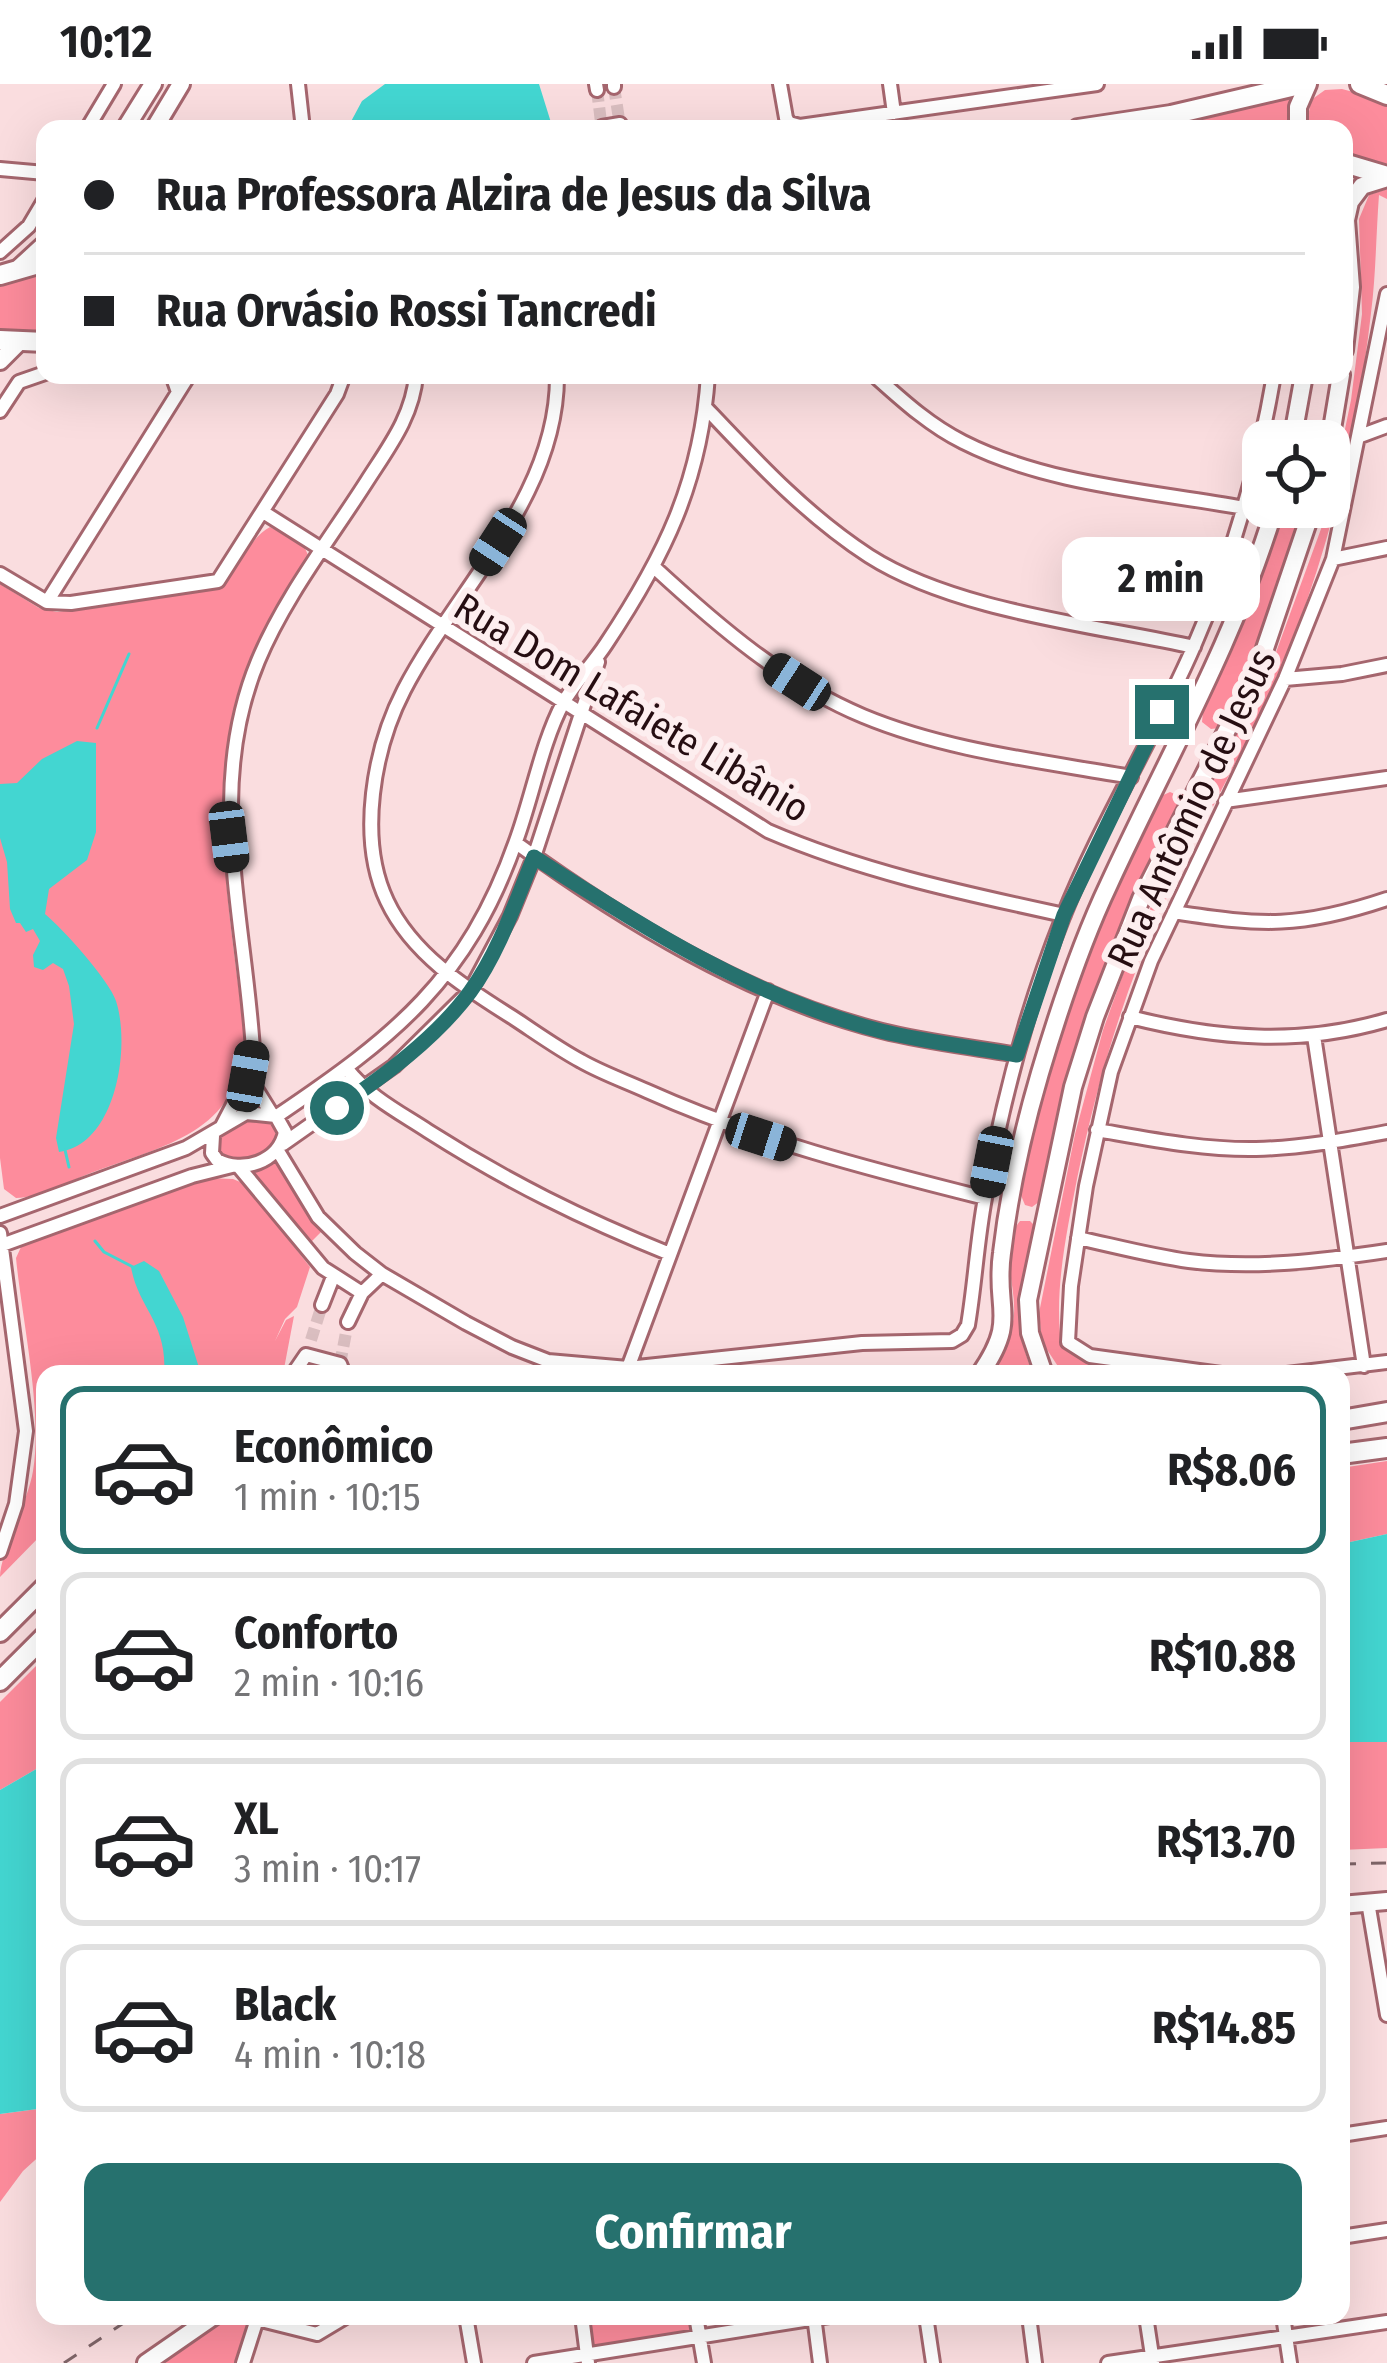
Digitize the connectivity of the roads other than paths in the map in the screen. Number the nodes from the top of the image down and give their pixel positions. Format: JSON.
{"nodes":[{"id":1,"x":115,"y":84,"type":"edge"},
{"id":2,"x":153,"y":84,"type":"edge"},
{"id":3,"x":181,"y":84,"type":"edge"},
{"id":4,"x":298,"y":84,"type":"edge"},
{"id":5,"x":780,"y":84,"type":"edge"},
{"id":6,"x":890,"y":84,"type":"edge"},
{"id":7,"x":1097,"y":84,"type":"edge"},
{"id":8,"x":1305,"y":84,"type":"edge"},
{"id":9,"x":1008,"y":90,"type":"edge"},
{"id":10,"x":894,"y":112,"type":"junction"},
{"id":11,"x":92,"y":120,"type":"edge"},
{"id":12,"x":131,"y":120,"type":"edge"},
{"id":13,"x":159,"y":120,"type":"edge"},
{"id":14,"x":302,"y":120,"type":"edge"},
{"id":15,"x":788,"y":120,"type":"edge"},
{"id":16,"x":840,"y":120,"type":"edge"},
{"id":17,"x":1138,"y":120,"type":"edge"},
{"id":18,"x":1298,"y":120,"type":"edge"},
{"id":19,"x":1353,"y":166,"type":"edge"},
{"id":20,"x":0,"y":169,"type":"edge"},
{"id":21,"x":36,"y":172,"type":"edge"},
{"id":22,"x":1387,"y":177,"type":"edge"},
{"id":23,"x":1353,"y":198,"type":"edge"},
{"id":24,"x":36,"y":214,"type":"edge"},
{"id":25,"x":0,"y":252,"type":"edge"},
{"id":26,"x":36,"y":252,"type":"edge"},
{"id":27,"x":36,"y":264,"type":"edge"},
{"id":28,"x":20,"y":267,"type":"junction"},
{"id":29,"x":0,"y":275,"type":"edge"},
{"id":30,"x":1387,"y":294,"type":"edge"},
{"id":31,"x":9,"y":342,"type":"edge"},
{"id":32,"x":0,"y":361,"type":"edge"},
{"id":33,"x":36,"y":375,"type":"edge"},
{"id":34,"x":175,"y":384,"type":"edge"},
{"id":35,"x":183,"y":384,"type":"edge"},
{"id":36,"x":341,"y":384,"type":"edge"},
{"id":37,"x":414,"y":384,"type":"edge"},
{"id":38,"x":556,"y":384,"type":"edge"},
{"id":39,"x":707,"y":384,"type":"edge"},
{"id":40,"x":885,"y":384,"type":"edge"},
{"id":41,"x":1272,"y":384,"type":"edge"},
{"id":42,"x":1302,"y":384,"type":"edge"},
{"id":43,"x":1340,"y":384,"type":"edge"},
{"id":44,"x":178,"y":392,"type":"junction"},
{"id":45,"x":706,"y":408,"type":"junction"},
{"id":46,"x":0,"y":411,"type":"edge"},
{"id":47,"x":1266,"y":420,"type":"edge"},
{"id":48,"x":1296,"y":420,"type":"edge"},
{"id":49,"x":1334,"y":420,"type":"edge"},
{"id":50,"x":1387,"y":427,"type":"edge"},
{"id":51,"x":1360,"y":436,"type":"junction"},
{"id":52,"x":1242,"y":508,"type":"edge"},
{"id":53,"x":263,"y":512,"type":"junction"},
{"id":54,"x":1242,"y":514,"type":"edge"},
{"id":55,"x":1268,"y":528,"type":"edge"},
{"id":56,"x":1307,"y":528,"type":"edge"},
{"id":57,"x":1387,"y":548,"type":"edge"},
{"id":58,"x":323,"y":549,"type":"junction"},
{"id":59,"x":1333,"y":559,"type":"junction"},
{"id":60,"x":655,"y":568,"type":"junction"},
{"id":61,"x":0,"y":574,"type":"edge"},
{"id":62,"x":47,"y":602,"type":"junction"},
{"id":63,"x":443,"y":627,"type":"junction"},
{"id":64,"x":1194,"y":647,"type":"junction"},
{"id":65,"x":603,"y":649,"type":"junction"},
{"id":66,"x":1387,"y":665,"type":"edge"},
{"id":67,"x":1285,"y":679,"type":"junction"},
{"id":68,"x":562,"y":704,"type":"junction"},
{"id":69,"x":579,"y":715,"type":"junction"},
{"id":70,"x":1184,"y":733,"type":"junction"},
{"id":71,"x":1217,"y":748,"type":"junction"},
{"id":72,"x":1163,"y":774,"type":"junction"},
{"id":73,"x":1131,"y":777,"type":"junction"},
{"id":74,"x":1387,"y":778,"type":"edge"},
{"id":75,"x":1196,"y":790,"type":"junction"},
{"id":76,"x":1225,"y":801,"type":"junction"},
{"id":77,"x":516,"y":843,"type":"junction"},
{"id":78,"x":534,"y":857,"type":"junction"},
{"id":79,"x":1387,"y":899,"type":"edge"},
{"id":80,"x":1174,"y":911,"type":"junction"},
{"id":81,"x":1064,"y":915,"type":"junction"},
{"id":82,"x":448,"y":975,"type":"junction"},
{"id":83,"x":470,"y":991,"type":"junction"},
{"id":84,"x":768,"y":991,"type":"junction"},
{"id":85,"x":1130,"y":1017,"type":"junction"},
{"id":86,"x":1387,"y":1020,"type":"edge"},
{"id":87,"x":1314,"y":1036,"type":"junction"},
{"id":88,"x":1017,"y":1055,"type":"junction"},
{"id":89,"x":347,"y":1069,"type":"junction"},
{"id":90,"x":248,"y":1076,"type":"junction"},
{"id":91,"x":364,"y":1090,"type":"junction"},
{"id":92,"x":274,"y":1115,"type":"junction"},
{"id":93,"x":719,"y":1123,"type":"junction"},
{"id":94,"x":1097,"y":1130,"type":"junction"},
{"id":95,"x":217,"y":1131,"type":"junction"},
{"id":96,"x":1387,"y":1132,"type":"edge"},
{"id":97,"x":1330,"y":1142,"type":"junction"},
{"id":98,"x":280,"y":1147,"type":"junction"},
{"id":99,"x":236,"y":1167,"type":"junction"},
{"id":100,"x":1012,"y":1197,"type":"junction"},
{"id":101,"x":985,"y":1198,"type":"junction"},
{"id":102,"x":1049,"y":1205,"type":"junction"},
{"id":103,"x":0,"y":1216,"type":"edge"},
{"id":104,"x":1008,"y":1223,"type":"junction"},
{"id":105,"x":1045,"y":1230,"type":"junction"},
{"id":106,"x":332,"y":1231,"type":"junction"},
{"id":107,"x":0,"y":1233,"type":"edge"},
{"id":108,"x":1078,"y":1238,"type":"junction"},
{"id":109,"x":2,"y":1245,"type":"edge"},
{"id":110,"x":310,"y":1250,"type":"junction"},
{"id":111,"x":1387,"y":1251,"type":"edge"},
{"id":112,"x":670,"y":1254,"type":"junction"},
{"id":113,"x":1348,"y":1257,"type":"junction"},
{"id":114,"x":382,"y":1274,"type":"junction"},
{"id":115,"x":333,"y":1277,"type":"junction"},
{"id":116,"x":362,"y":1293,"type":"junction"},
{"id":117,"x":322,"y":1305,"type":"tunnel mouth"},
{"id":118,"x":348,"y":1322,"type":"tunnel mouth"},
{"id":119,"x":310,"y":1340,"type":"tunnel mouth"},
{"id":120,"x":17,"y":1355,"type":"junction"},
{"id":121,"x":306,"y":1355,"type":"junction"},
{"id":122,"x":0,"y":1357,"type":"edge"},
{"id":123,"x":1387,"y":1362,"type":"edge"},
{"id":124,"x":299,"y":1365,"type":"edge"},
{"id":125,"x":340,"y":1365,"type":"edge"},
{"id":126,"x":594,"y":1365,"type":"edge"},
{"id":127,"x":629,"y":1365,"type":"edge"},
{"id":128,"x":655,"y":1365,"type":"edge"},
{"id":129,"x":987,"y":1365,"type":"edge"},
{"id":130,"x":1041,"y":1365,"type":"edge"},
{"id":131,"x":1156,"y":1365,"type":"edge"},
{"id":132,"x":1364,"y":1366,"type":"junction"},
{"id":133,"x":1350,"y":1367,"type":"edge"},
{"id":134,"x":1387,"y":1412,"type":"edge"},
{"id":135,"x":1350,"y":1418,"type":"edge"},
{"id":136,"x":1387,"y":1448,"type":"edge"},
{"id":137,"x":1350,"y":1453,"type":"edge"},
{"id":138,"x":0,"y":1552,"type":"edge"},
{"id":139,"x":36,"y":1596,"type":"edge"},
{"id":140,"x":0,"y":1632,"type":"edge"},
{"id":141,"x":36,"y":1645,"type":"edge"},
{"id":142,"x":0,"y":1681,"type":"edge"},
{"id":143,"x":1377,"y":1902,"type":"edge"},
{"id":144,"x":1387,"y":2015,"type":"edge"},
{"id":145,"x":1387,"y":2128,"type":"edge"},
{"id":146,"x":1350,"y":2134,"type":"edge"},
{"id":147,"x":1387,"y":2230,"type":"edge"},
{"id":148,"x":1350,"y":2236,"type":"edge"},
{"id":149,"x":1387,"y":2322,"type":"edge"},
{"id":150,"x":201,"y":2325,"type":"edge"},
{"id":151,"x":255,"y":2325,"type":"edge"},
{"id":152,"x":286,"y":2325,"type":"edge"},
{"id":153,"x":332,"y":2325,"type":"edge"},
{"id":154,"x":468,"y":2325,"type":"edge"},
{"id":155,"x":583,"y":2325,"type":"edge"},
{"id":156,"x":697,"y":2325,"type":"edge"},
{"id":157,"x":768,"y":2325,"type":"edge"},
{"id":158,"x":819,"y":2325,"type":"edge"},
{"id":159,"x":927,"y":2325,"type":"edge"},
{"id":160,"x":1030,"y":2325,"type":"edge"},
{"id":161,"x":1147,"y":2325,"type":"edge"},
{"id":162,"x":1284,"y":2325,"type":"edge"},
{"id":163,"x":699,"y":2336,"type":"junction"},
{"id":164,"x":1286,"y":2337,"type":"junction"},
{"id":165,"x":588,"y":2358,"type":"edge"},
{"id":166,"x":1152,"y":2360,"type":"edge"},
{"id":167,"x":146,"y":2363,"type":"edge"},
{"id":168,"x":243,"y":2363,"type":"edge"},
{"id":169,"x":474,"y":2363,"type":"edge"},
{"id":170,"x":534,"y":2363,"type":"edge"},
{"id":171,"x":704,"y":2363,"type":"edge"},
{"id":172,"x":820,"y":2363,"type":"edge"},
{"id":173,"x":933,"y":2363,"type":"edge"},
{"id":174,"x":1035,"y":2363,"type":"edge"},
{"id":175,"x":1108,"y":2363,"type":"edge"},
{"id":176,"x":1291,"y":2363,"type":"edge"}],
"edges":[{"from":1,"to":11,"type":"street"},
{"from":2,"to":12,"type":"street"},
{"from":3,"to":13,"type":"street"},
{"from":4,"to":14,"type":"street"},
{"from":5,"to":15,"type":"street"},
{"from":6,"to":10,"type":"street"},
{"from":7,"to":9,"type":"street"},
{"from":8,"to":17,"type":"main road"},
{"from":8,"to":18,"type":"street"},
{"from":9,"to":10,"type":"street"},
{"from":10,"to":16,"type":"street"},
{"from":19,"to":22,"type":"main road"},
{"from":20,"to":21,"type":"street"},
{"from":22,"to":23,"type":"street"},
{"from":24,"to":25,"type":"street"},
{"from":26,"to":28,"type":"street"},
{"from":27,"to":28,"type":"main road"},
{"from":28,"to":29,"type":"main road"},
{"from":30,"to":51,"type":"street","name":"Rua Antômio de Jesus"},
{"from":31,"to":32,"type":"street"},
{"from":33,"to":46,"type":"street"},
{"from":34,"to":44,"type":"street"},
{"from":35,"to":44,"type":"street"},
{"from":36,"to":53,"type":"street"},
{"from":37,"to":58,"type":"street"},
{"from":38,"to":63,"type":"street"},
{"from":39,"to":45,"type":"street"},
{"from":40,"to":52,"type":"street"},
{"from":41,"to":47,"type":"street"},
{"from":42,"to":48,"type":"street"},
{"from":43,"to":49,"type":"street"},
{"from":44,"to":62,"type":"street"},
{"from":45,"to":60,"type":"street"},
{"from":45,"to":64,"type":"street"},
{"from":50,"to":51,"type":"street"},
{"from":51,"to":59,"type":"street","name":"Rua Antômio de Jesus"},
{"from":53,"to":58,"type":"street","name":"Rua Dom Lafaiete Libânio"},
{"from":53,"to":62,"type":"street"},
{"from":54,"to":64,"type":"street"},
{"from":55,"to":70,"type":"street"},
{"from":56,"to":71,"type":"street"},
{"from":57,"to":59,"type":"street"},
{"from":58,"to":63,"type":"street","name":"Rua Dom Lafaiete Libânio"},
{"from":58,"to":90,"type":"street"},
{"from":59,"to":67,"type":"street","name":"Rua Antômio de Jesus"},
{"from":60,"to":65,"type":"street"},
{"from":60,"to":73,"type":"street"},
{"from":61,"to":62,"type":"street"},
{"from":63,"to":68,"type":"street","name":"Rua Dom Lafaiete Libânio"},
{"from":63,"to":82,"type":"street"},
{"from":64,"to":73,"type":"street"},
{"from":65,"to":68,"type":"street"},
{"from":65,"to":69,"type":"street"},
{"from":66,"to":67,"type":"street"},
{"from":67,"to":76,"type":"street","name":"Rua Antômio de Jesus"},
{"from":68,"to":69,"type":"street","name":"Rua Dom Lafaiete Libânio"},
{"from":68,"to":77,"type":"street"},
{"from":69,"to":78,"type":"street"},
{"from":69,"to":81,"type":"street","name":"Rua Dom Lafaiete Libânio"},
{"from":70,"to":71,"type":"street"},
{"from":70,"to":72,"type":"street"},
{"from":71,"to":75,"type":"street"},
{"from":72,"to":75,"type":"street"},
{"from":72,"to":100,"type":"street"},
{"from":73,"to":81,"type":"street"},
{"from":74,"to":76,"type":"street"},
{"from":75,"to":102,"type":"street"},
{"from":76,"to":80,"type":"street","name":"Rua Antômio de Jesus"},
{"from":77,"to":78,"type":"street"},
{"from":77,"to":82,"type":"street"},
{"from":78,"to":83,"type":"street"},
{"from":78,"to":84,"type":"street"},
{"from":79,"to":80,"type":"street"},
{"from":80,"to":85,"type":"street","name":"Rua Antômio de Jesus"},
{"from":81,"to":88,"type":"street"},
{"from":82,"to":83,"type":"street"},
{"from":82,"to":89,"type":"street"},
{"from":83,"to":91,"type":"street"},
{"from":83,"to":93,"type":"street"},
{"from":84,"to":88,"type":"street"},
{"from":84,"to":93,"type":"street"},
{"from":85,"to":87,"type":"street"},
{"from":85,"to":94,"type":"street","name":"Rua Antômio de Jesus"},
{"from":86,"to":87,"type":"street"},
{"from":87,"to":97,"type":"street"},
{"from":88,"to":101,"type":"street"},
{"from":89,"to":91,"type":"street"},
{"from":89,"to":92,"type":"street"},
{"from":90,"to":92,"type":"street"},
{"from":90,"to":95,"type":"street"},
{"from":91,"to":98,"type":"street"},
{"from":91,"to":112,"type":"street"},
{"from":92,"to":95,"type":"street"},
{"from":92,"to":98,"type":"street"},
{"from":93,"to":101,"type":"street"},
{"from":93,"to":112,"type":"street"},
{"from":94,"to":97,"type":"street"},
{"from":94,"to":108,"type":"street","name":"Rua Antômio de Jesus"},
{"from":95,"to":99,"type":"street"},
{"from":95,"to":103,"type":"street"},
{"from":96,"to":97,"type":"street"},
{"from":97,"to":113,"type":"street"},
{"from":98,"to":99,"type":"street"},
{"from":98,"to":106,"type":"street"},
{"from":99,"to":109,"type":"street"},
{"from":99,"to":110,"type":"street"},
{"from":100,"to":102,"type":"street"},
{"from":100,"to":104,"type":"street"},
{"from":101,"to":128,"type":"street"},
{"from":102,"to":105,"type":"street"},
{"from":104,"to":105,"type":"street"},
{"from":104,"to":129,"type":"street"},
{"from":105,"to":130,"type":"street"},
{"from":106,"to":110,"type":"street"},
{"from":106,"to":114,"type":"street"},
{"from":107,"to":109,"type":"street"},
{"from":108,"to":113,"type":"street"},
{"from":108,"to":131,"type":"street","name":"Rua Antômio de Jesus"},
{"from":109,"to":120,"type":"street"},
{"from":110,"to":115,"type":"street"},
{"from":111,"to":113,"type":"street"},
{"from":112,"to":127,"type":"street"},
{"from":113,"to":132,"type":"street"},
{"from":114,"to":116,"type":"street"},
{"from":114,"to":126,"type":"street"},
{"from":115,"to":116,"type":"street"},
{"from":115,"to":117,"type":"street"},
{"from":116,"to":118,"type":"street"},
{"from":119,"to":121,"type":"street"},
{"from":120,"to":122,"type":"street"},
{"from":120,"to":138,"type":"street"},
{"from":121,"to":124,"type":"street"},
{"from":121,"to":125,"type":"street"},
{"from":123,"to":132,"type":"street"},
{"from":132,"to":133,"type":"street"},
{"from":134,"to":135,"type":"main road"},
{"from":136,"to":137,"type":"main road"},
{"from":139,"to":140,"type":"main road"},
{"from":141,"to":142,"type":"main road"},
{"from":143,"to":144,"type":"street"},
{"from":145,"to":146,"type":"street"},
{"from":147,"to":148,"type":"street"},
{"from":149,"to":164,"type":"street"},
{"from":150,"to":167,"type":"street"},
{"from":151,"to":168,"type":"street"},
{"from":152,"to":153,"type":"street"},
{"from":154,"to":169,"type":"street"},
{"from":155,"to":165,"type":"street"},
{"from":156,"to":163,"type":"street"},
{"from":157,"to":163,"type":"street"},
{"from":158,"to":172,"type":"street"},
{"from":159,"to":173,"type":"street"},
{"from":160,"to":174,"type":"street"},
{"from":161,"to":166,"type":"street"},
{"from":162,"to":164,"type":"street"},
{"from":163,"to":165,"type":"street"},
{"from":163,"to":171,"type":"street"},
{"from":164,"to":166,"type":"street"},
{"from":164,"to":176,"type":"street"},
{"from":165,"to":170,"type":"street"},
{"from":166,"to":175,"type":"street"}]}
